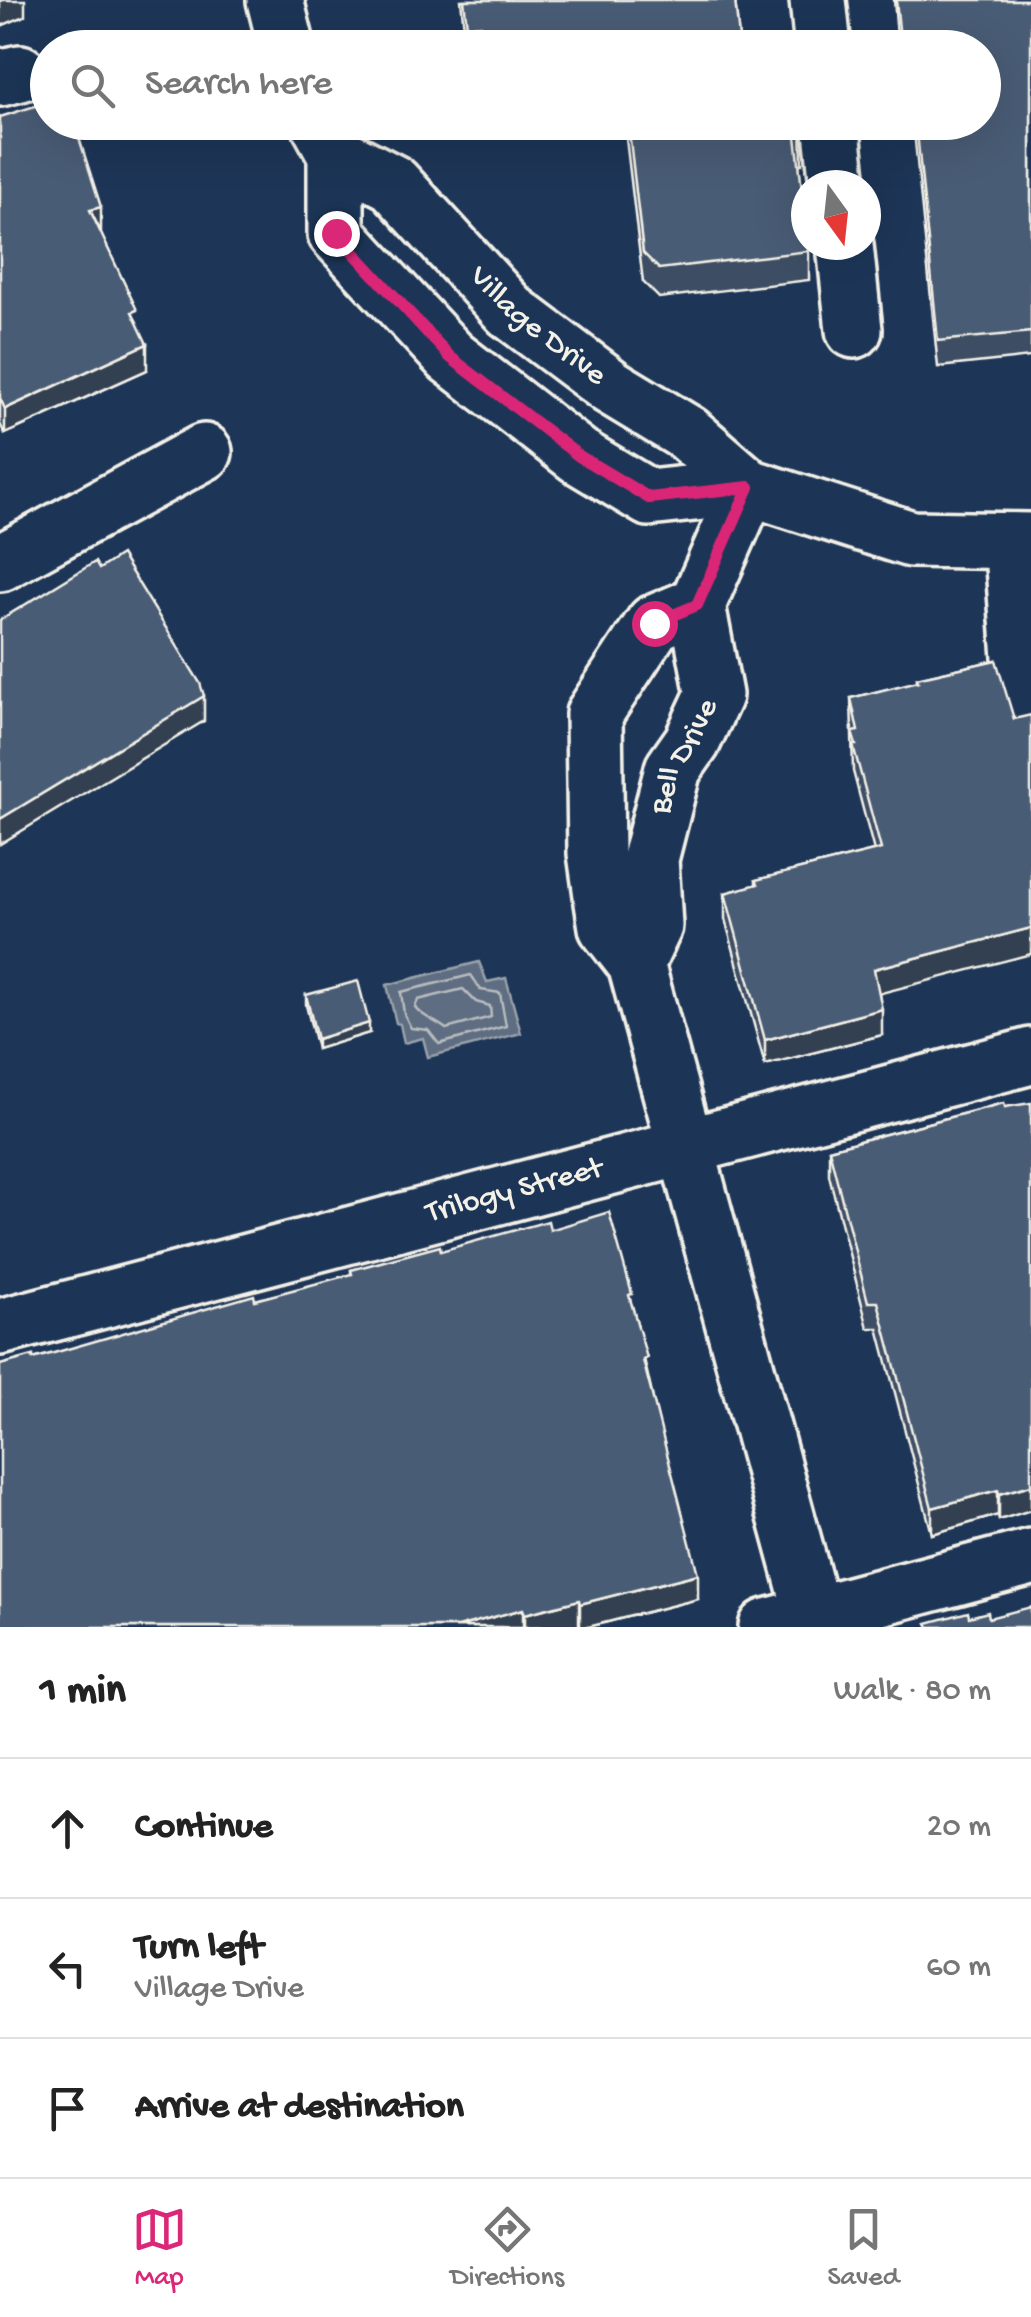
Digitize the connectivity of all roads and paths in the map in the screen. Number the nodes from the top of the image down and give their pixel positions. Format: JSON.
{"nodes":[{"id":1,"x":275,"y":0,"type":"edge"},
{"id":2,"x":818,"y":0,"type":"edge"},
{"id":3,"x":282,"y":30,"type":"edge"},
{"id":4,"x":821,"y":30,"type":"edge"},
{"id":5,"x":327,"y":140,"type":"edge"},
{"id":6,"x":330,"y":140,"type":"edge"},
{"id":7,"x":833,"y":140,"type":"edge"},
{"id":8,"x":836,"y":170,"type":"edge"},
{"id":9,"x":847,"y":260,"type":"edge"},
{"id":10,"x":854,"y":330,"type":"dead end"},
{"id":11,"x":204,"y":452,"type":"dead end"},
{"id":12,"x":749,"y":487,"type":"junction"},
{"id":13,"x":1021,"y":541,"type":"edge"},
{"id":14,"x":0,"y":562,"type":"edge"},
{"id":15,"x":697,"y":605,"type":"junction"},
{"id":16,"x":1026,"y":676,"type":"edge"},
{"id":17,"x":596,"y":760,"type":"junction"},
{"id":18,"x":673,"y":768,"type":"junction"},
{"id":19,"x":636,"y":964,"type":"junction"},
{"id":20,"x":1031,"y":1056,"type":"edge"},
{"id":21,"x":685,"y":1147,"type":"junction"},
{"id":22,"x":0,"y":1327,"type":"edge"},
{"id":23,"x":1031,"y":1557,"type":"edge"},
{"id":24,"x":790,"y":1621,"type":"edge"}],
"edges":[{"from":1,"to":3,"type":"street"},
{"from":2,"to":4,"type":"street"},
{"from":5,"to":12,"type":"street","name":"Village Drive"},
{"from":6,"to":12,"type":"street","name":"Village Drive"},
{"from":7,"to":8,"type":"street"},
{"from":9,"to":10,"type":"street"},
{"from":11,"to":14,"type":"street"},
{"from":12,"to":13,"type":"street","name":"Village Drive"},
{"from":12,"to":15,"type":"street"},
{"from":13,"to":16,"type":"street"},
{"from":15,"to":17,"type":"street","name":"Bell Drive"},
{"from":15,"to":18,"type":"street","name":"Bell Drive"},
{"from":17,"to":18,"type":"street"},
{"from":17,"to":19,"type":"street","name":"Bell Drive"},
{"from":18,"to":19,"type":"street","name":"Bell Drive"},
{"from":19,"to":21,"type":"street","name":"Bell Drive"},
{"from":20,"to":21,"type":"street","name":"Trilogy Street"},
{"from":21,"to":22,"type":"street","name":"Trilogy Street"},
{"from":21,"to":24,"type":"street","name":"Bell Drive"},
{"from":23,"to":24,"type":"street"}]}
